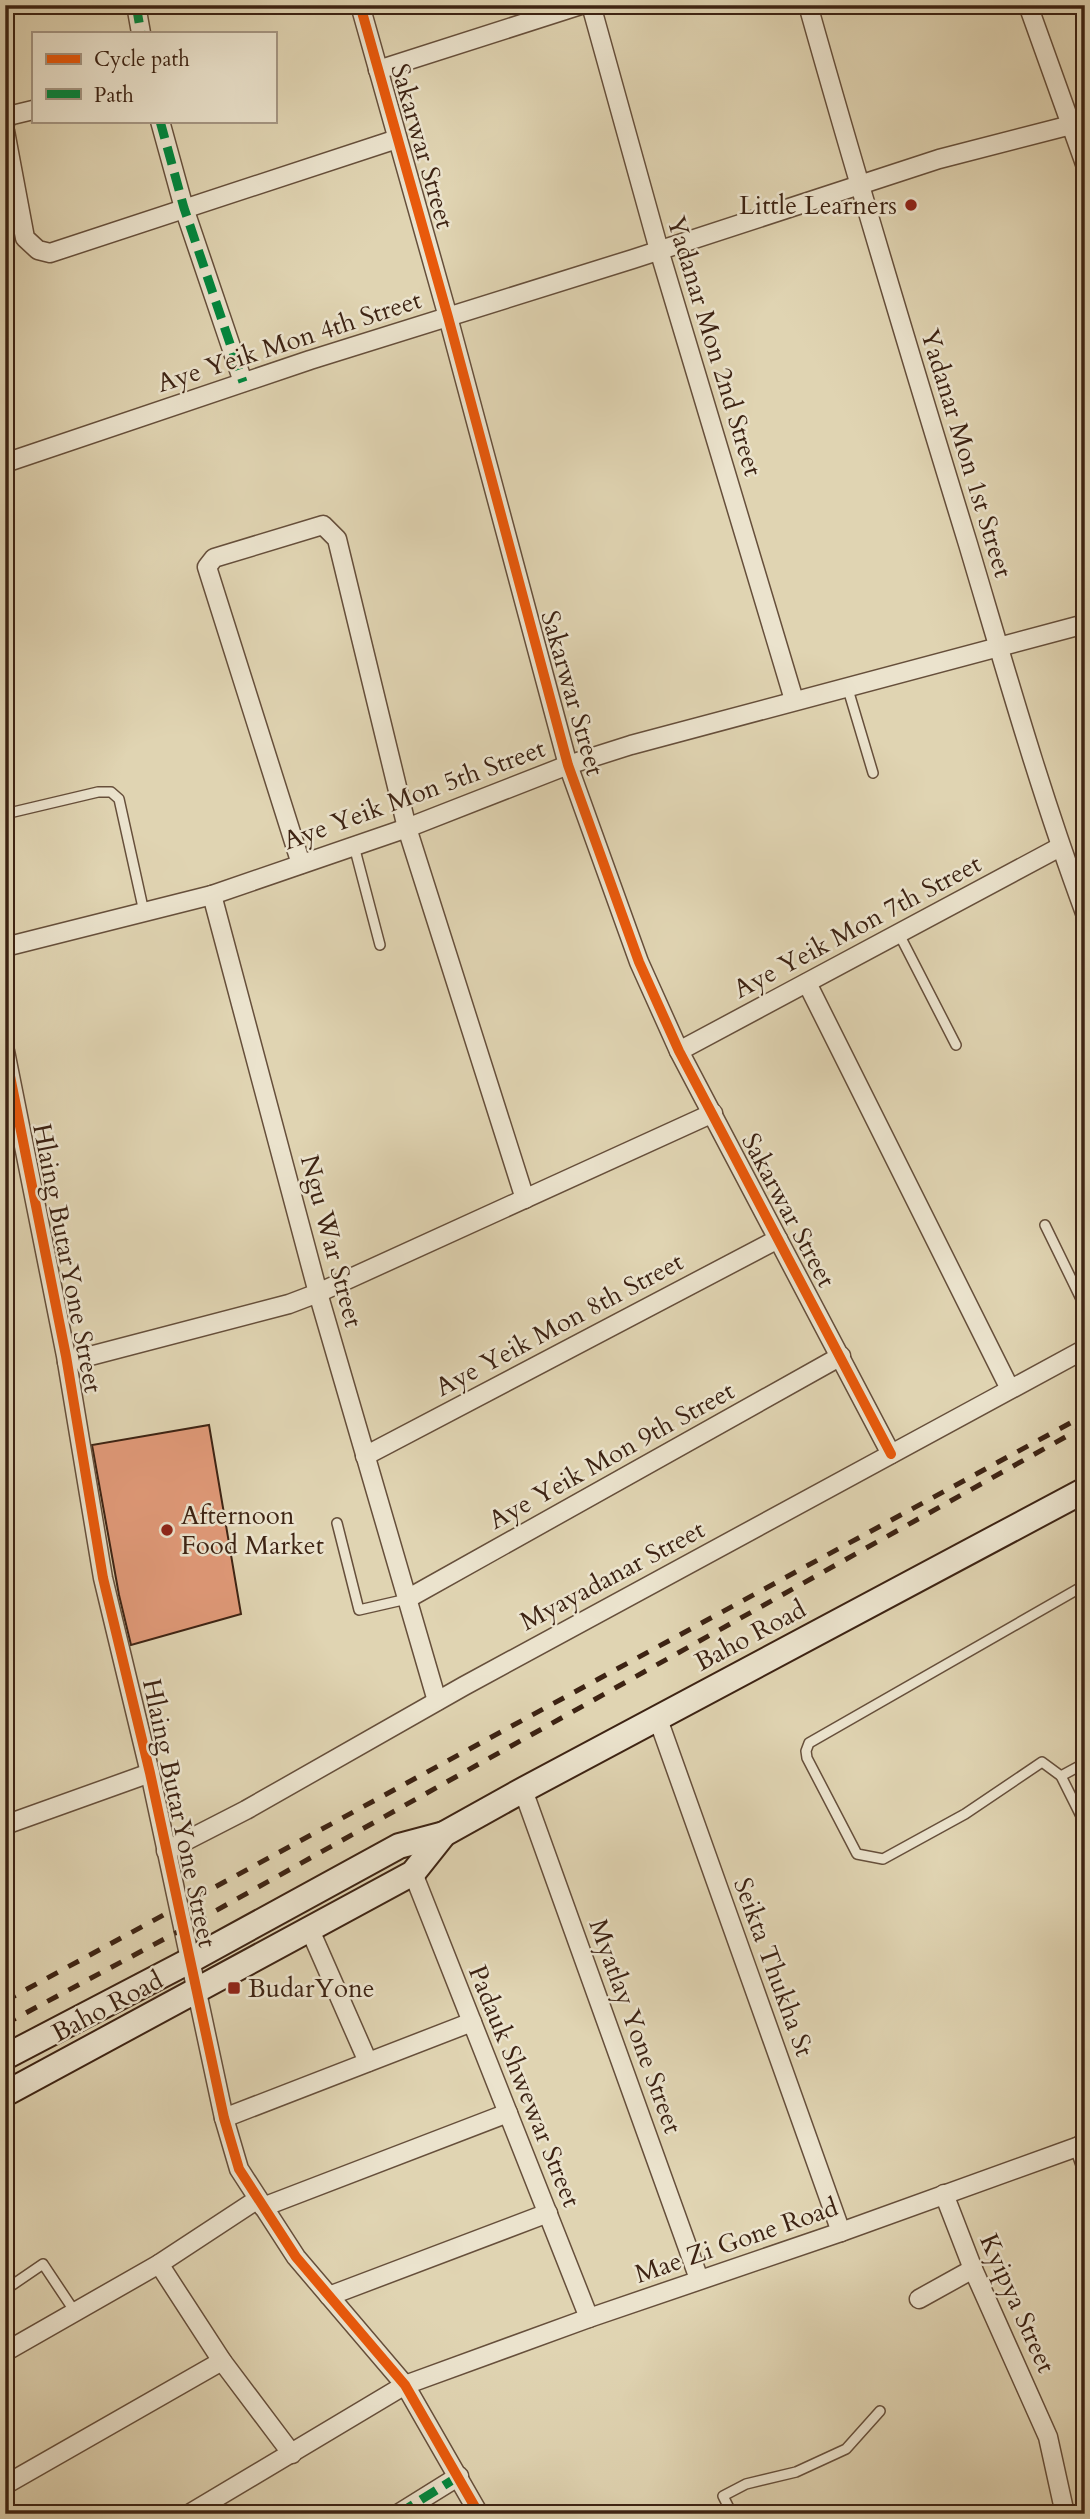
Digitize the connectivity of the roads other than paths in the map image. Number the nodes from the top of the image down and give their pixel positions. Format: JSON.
{"nodes":[{"id":1,"x":136,"y":5,"type":"edge"},
{"id":2,"x":360,"y":5,"type":"edge"},
{"id":3,"x":581,"y":5,"type":"edge"},
{"id":4,"x":591,"y":5,"type":"edge"},
{"id":5,"x":808,"y":5,"type":"edge"},
{"id":6,"x":1028,"y":5,"type":"edge"},
{"id":7,"x":141,"y":32,"type":"edge"},
{"id":8,"x":378,"y":70,"type":"junction"},
{"id":9,"x":32,"y":110,"type":"edge"},
{"id":10,"x":160,"y":122,"type":"edge"},
{"id":11,"x":5,"y":124,"type":"edge"},
{"id":12,"x":1071,"y":125,"type":"junction"},
{"id":13,"x":5,"y":131,"type":"edge"},
{"id":14,"x":397,"y":139,"type":"junction"},
{"id":15,"x":1085,"y":164,"type":"edge"},
{"id":16,"x":859,"y":185,"type":"junction"},
{"id":17,"x":184,"y":208,"type":"junction"},
{"id":18,"x":659,"y":250,"type":"junction"},
{"id":19,"x":448,"y":317,"type":"junction"},
{"id":20,"x":243,"y":382,"type":"junction"},
{"id":21,"x":5,"y":463,"type":"edge"},
{"id":22,"x":1085,"y":624,"type":"edge"},
{"id":23,"x":999,"y":646,"type":"junction"},
{"id":24,"x":847,"y":686,"type":"junction"},
{"id":25,"x":794,"y":700,"type":"junction"},
{"id":26,"x":568,"y":765,"type":"junction"},
{"id":27,"x":873,"y":773,"type":"dead end"},
{"id":28,"x":5,"y":814,"type":"edge"},
{"id":29,"x":407,"y":828,"type":"junction"},
{"id":30,"x":354,"y":846,"type":"junction"},
{"id":31,"x":1060,"y":847,"type":"junction"},
{"id":32,"x":301,"y":864,"type":"junction"},
{"id":33,"x":212,"y":895,"type":"junction"},
{"id":34,"x":144,"y":912,"type":"junction"},
{"id":35,"x":1085,"y":913,"type":"edge"},
{"id":36,"x":899,"y":933,"type":"junction"},
{"id":37,"x":380,"y":945,"type":"dead end"},
{"id":38,"x":5,"y":947,"type":"edge"},
{"id":39,"x":807,"y":983,"type":"junction"},
{"id":40,"x":956,"y":1045,"type":"dead end"},
{"id":41,"x":5,"y":1051,"type":"edge"},
{"id":42,"x":679,"y":1051,"type":"junction"},
{"id":43,"x":9,"y":1098,"type":"edge"},
{"id":44,"x":713,"y":1114,"type":"junction"},
{"id":45,"x":525,"y":1199,"type":"junction"},
{"id":46,"x":1045,"y":1225,"type":"dead end"},
{"id":47,"x":778,"y":1239,"type":"junction"},
{"id":48,"x":318,"y":1293,"type":"junction"},
{"id":49,"x":1085,"y":1307,"type":"edge"},
{"id":50,"x":1085,"y":1349,"type":"edge"},
{"id":51,"x":841,"y":1356,"type":"junction"},
{"id":52,"x":67,"y":1362,"type":"junction"},
{"id":53,"x":1010,"y":1389,"type":"junction"},
{"id":54,"x":891,"y":1454,"type":"junction"},
{"id":55,"x":365,"y":1456,"type":"junction"},
{"id":56,"x":1085,"y":1490,"type":"edge"},
{"id":57,"x":337,"y":1523,"type":"dead end"},
{"id":58,"x":1085,"y":1585,"type":"edge"},
{"id":59,"x":407,"y":1599,"type":"junction"},
{"id":60,"x":437,"y":1701,"type":"junction"},
{"id":61,"x":658,"y":1719,"type":"junction"},
{"id":62,"x":1085,"y":1763,"type":"edge"},
{"id":63,"x":150,"y":1773,"type":"junction"},
{"id":64,"x":1061,"y":1776,"type":"junction"},
{"id":65,"x":523,"y":1790,"type":"junction"},
{"id":66,"x":1085,"y":1824,"type":"edge"},
{"id":67,"x":5,"y":1825,"type":"edge"},
{"id":68,"x":444,"y":1834,"type":"junction"},
{"id":69,"x":166,"y":1851,"type":"junction"},
{"id":70,"x":413,"y":1873,"type":"junction"},
{"id":71,"x":310,"y":1930,"type":"junction"},
{"id":72,"x":189,"y":1961,"type":"junction"},
{"id":73,"x":196,"y":1993,"type":"junction"},
{"id":74,"x":472,"y":2022,"type":"junction"},
{"id":75,"x":5,"y":2057,"type":"edge"},
{"id":76,"x":368,"y":2062,"type":"junction"},
{"id":77,"x":5,"y":2094,"type":"edge"},
{"id":78,"x":508,"y":2113,"type":"junction"},
{"id":79,"x":224,"y":2118,"type":"junction"},
{"id":80,"x":1083,"y":2151,"type":"edge"},
{"id":81,"x":944,"y":2194,"type":"junction"},
{"id":82,"x":261,"y":2203,"type":"junction"},
{"id":83,"x":548,"y":2213,"type":"junction"},
{"id":84,"x":841,"y":2232,"type":"junction"},
{"id":85,"x":159,"y":2264,"type":"junction"},
{"id":86,"x":973,"y":2269,"type":"junction"},
{"id":87,"x":699,"y":2279,"type":"junction"},
{"id":88,"x":5,"y":2290,"type":"edge"},
{"id":89,"x":330,"y":2296,"type":"junction"},
{"id":90,"x":919,"y":2299,"type":"dead end"},
{"id":91,"x":75,"y":2312,"type":"junction"},
{"id":92,"x":589,"y":2318,"type":"junction"},
{"id":93,"x":5,"y":2352,"type":"edge"},
{"id":94,"x":222,"y":2361,"type":"junction"},
{"id":95,"x":405,"y":2385,"type":"junction"},
{"id":96,"x":880,"y":2411,"type":"dead end"},
{"id":97,"x":292,"y":2454,"type":"junction"},
{"id":98,"x":458,"y":2476,"type":"junction"},
{"id":99,"x":5,"y":2485,"type":"edge"},
{"id":100,"x":188,"y":2514,"type":"edge"},
{"id":101,"x":398,"y":2514,"type":"edge"},
{"id":102,"x":479,"y":2514,"type":"edge"},
{"id":103,"x":732,"y":2514,"type":"edge"},
{"id":104,"x":1065,"y":2514,"type":"edge"}],
"edges":[{"from":1,"to":7,"type":"street"},
{"from":2,"to":8,"type":"street","name":"Sakarwar Street"},
{"from":3,"to":8,"type":"street"},
{"from":4,"to":18,"type":"street","name":"Yadanar Mon 2nd Street"},
{"from":5,"to":16,"type":"street","name":"Yadanar Mon 1st Street"},
{"from":6,"to":12,"type":"street"},
{"from":8,"to":14,"type":"street","name":"Sakarwar Street"},
{"from":9,"to":11,"type":"street"},
{"from":10,"to":17,"type":"street"},
{"from":12,"to":15,"type":"street"},
{"from":12,"to":16,"type":"street","name":"Aye Yeik Mon 4th Street"},
{"from":13,"to":17,"type":"street"},
{"from":14,"to":17,"type":"street"},
{"from":14,"to":19,"type":"street","name":"Sakarwar Street"},
{"from":16,"to":18,"type":"street","name":"Aye Yeik Mon 4th Street"},
{"from":16,"to":23,"type":"street","name":"Yadanar Mon 1st Street"},
{"from":17,"to":20,"type":"street"},
{"from":18,"to":19,"type":"street","name":"Aye Yeik Mon 4th Street"},
{"from":18,"to":25,"type":"street","name":"Yadanar Mon 2nd Street"},
{"from":19,"to":20,"type":"street","name":"Aye Yeik Mon 4th Street"},
{"from":19,"to":26,"type":"street","name":"Sakarwar Street"},
{"from":20,"to":21,"type":"street","name":"Aye Yeik Mon 4th Street"},
{"from":22,"to":23,"type":"street","name":"Aye Yeik Mon 5th Street"},
{"from":23,"to":24,"type":"street","name":"Aye Yeik Mon 5th Street"},
{"from":23,"to":31,"type":"street","name":"Yadanar Mon 1st Street"},
{"from":24,"to":25,"type":"street","name":"Aye Yeik Mon 5th Street"},
{"from":24,"to":27,"type":"lane"},
{"from":25,"to":26,"type":"street","name":"Aye Yeik Mon 5th Street"},
{"from":26,"to":29,"type":"street","name":"Aye Yeik Mon 5th Street"},
{"from":26,"to":42,"type":"street","name":"Sakarwar Street"},
{"from":28,"to":34,"type":"lane"},
{"from":29,"to":30,"type":"street","name":"Aye Yeik Mon 5th Street"},
{"from":29,"to":32,"type":"street"},
{"from":29,"to":45,"type":"street"},
{"from":30,"to":32,"type":"street","name":"Aye Yeik Mon 5th Street"},
{"from":30,"to":37,"type":"lane"},
{"from":31,"to":35,"type":"street","name":"Yadanar Mon 1st Street"},
{"from":31,"to":36,"type":"street","name":"Aye Yeik Mon 7th Street"},
{"from":32,"to":33,"type":"street","name":"Aye Yeik Mon 5th Street"},
{"from":33,"to":34,"type":"street","name":"Aye Yeik Mon 5th Street"},
{"from":33,"to":48,"type":"street","name":"Ngu War Street"},
{"from":34,"to":38,"type":"street","name":"Aye Yeik Mon 5th Street"},
{"from":36,"to":39,"type":"street","name":"Aye Yeik Mon 7th Street"},
{"from":36,"to":40,"type":"lane"},
{"from":39,"to":42,"type":"street","name":"Aye Yeik Mon 7th Street"},
{"from":39,"to":53,"type":"street"},
{"from":41,"to":43,"type":"street","name":"Hlaing ButarYone Street"},
{"from":42,"to":44,"type":"street","name":"Sakarwar Street"},
{"from":43,"to":52,"type":"street","name":"Hlaing ButarYone Street"},
{"from":44,"to":45,"type":"street"},
{"from":44,"to":47,"type":"street","name":"Sakarwar Street"},
{"from":45,"to":48,"type":"street"},
{"from":46,"to":49,"type":"lane"},
{"from":47,"to":51,"type":"street","name":"Sakarwar Street"},
{"from":47,"to":55,"type":"street","name":"Aye Yeik Mon 8th Street"},
{"from":48,"to":52,"type":"street"},
{"from":48,"to":55,"type":"street","name":"Ngu War Street"},
{"from":50,"to":53,"type":"street","name":"Myayadanar Street"},
{"from":51,"to":54,"type":"street","name":"Sakarwar Street"},
{"from":51,"to":59,"type":"street","name":"Aye Yeik Mon 9th Street"},
{"from":52,"to":63,"type":"street","name":"Hlaing ButarYone Street"},
{"from":53,"to":54,"type":"street","name":"Myayadanar Street"},
{"from":54,"to":60,"type":"street","name":"Myayadanar Street"},
{"from":55,"to":59,"type":"street","name":"Ngu War Street"},
{"from":56,"to":61,"type":"main road","name":"Baho Road"},
{"from":57,"to":59,"type":"lane"},
{"from":58,"to":64,"type":"lane"},
{"from":59,"to":60,"type":"street","name":"Ngu War Street"},
{"from":60,"to":69,"type":"street","name":"Myayadanar Street"},
{"from":61,"to":65,"type":"main road","name":"Baho Road"},
{"from":61,"to":84,"type":"street","name":"Seikta Thukha St"},
{"from":62,"to":64,"type":"lane"},
{"from":63,"to":67,"type":"street"},
{"from":63,"to":69,"type":"street","name":"Hlaing ButarYone Street"},
{"from":64,"to":66,"type":"lane"},
{"from":65,"to":68,"type":"main road","name":"Baho Road"},
{"from":65,"to":87,"type":"street","name":"Myatlay Yone Street"},
{"from":68,"to":70,"type":"main road","name":"Baho Road"},
{"from":68,"to":72,"type":"main road","name":"Baho Road"},
{"from":69,"to":72,"type":"street","name":"Hlaing ButarYone Street"},
{"from":70,"to":71,"type":"main road","name":"Baho Road"},
{"from":70,"to":74,"type":"street","name":"Padauk Shwewar Street"},
{"from":71,"to":73,"type":"main road","name":"Baho Road"},
{"from":71,"to":76,"type":"street"},
{"from":72,"to":73,"type":"street","name":"Hlaing ButarYone Street"},
{"from":72,"to":75,"type":"main road","name":"Baho Road"},
{"from":73,"to":77,"type":"main road","name":"Baho Road"},
{"from":73,"to":79,"type":"street","name":"Hlaing ButarYone Street"},
{"from":74,"to":76,"type":"street"},
{"from":74,"to":78,"type":"street","name":"Padauk Shwewar Street"},
{"from":76,"to":79,"type":"street"},
{"from":78,"to":82,"type":"street"},
{"from":78,"to":83,"type":"street","name":"Padauk Shwewar Street"},
{"from":79,"to":82,"type":"street","name":"Hlaing ButarYone Street"},
{"from":80,"to":81,"type":"street","name":"Mae Zi Gone Road"},
{"from":81,"to":84,"type":"street","name":"Mae Zi Gone Road"},
{"from":81,"to":86,"type":"street","name":"Kyipya Street"},
{"from":82,"to":85,"type":"street"},
{"from":82,"to":89,"type":"street","name":"Hlaing ButarYone Street"},
{"from":83,"to":89,"type":"street"},
{"from":83,"to":92,"type":"street","name":"Padauk Shwewar Street"},
{"from":84,"to":87,"type":"street","name":"Mae Zi Gone Road"},
{"from":85,"to":91,"type":"street"},
{"from":85,"to":94,"type":"street"},
{"from":86,"to":90,"type":"street"},
{"from":86,"to":104,"type":"street","name":"Kyipya Street"},
{"from":87,"to":92,"type":"street","name":"Mae Zi Gone Road"},
{"from":88,"to":91,"type":"lane"},
{"from":89,"to":95,"type":"street","name":"Hlaing ButarYone Street"},
{"from":91,"to":93,"type":"street"},
{"from":92,"to":95,"type":"street","name":"Mae Zi Gone Road"},
{"from":94,"to":97,"type":"street"},
{"from":94,"to":99,"type":"street"},
{"from":95,"to":97,"type":"street","name":"Mae Zi Gone Road"},
{"from":95,"to":98,"type":"street","name":"Hlaing ButarYone Street"},
{"from":96,"to":103,"type":"lane"},
{"from":97,"to":100,"type":"street","name":"Mae Zi Gone Road"},
{"from":98,"to":101,"type":"street"},
{"from":98,"to":102,"type":"street","name":"Hlaing ButarYone Street"}]}
